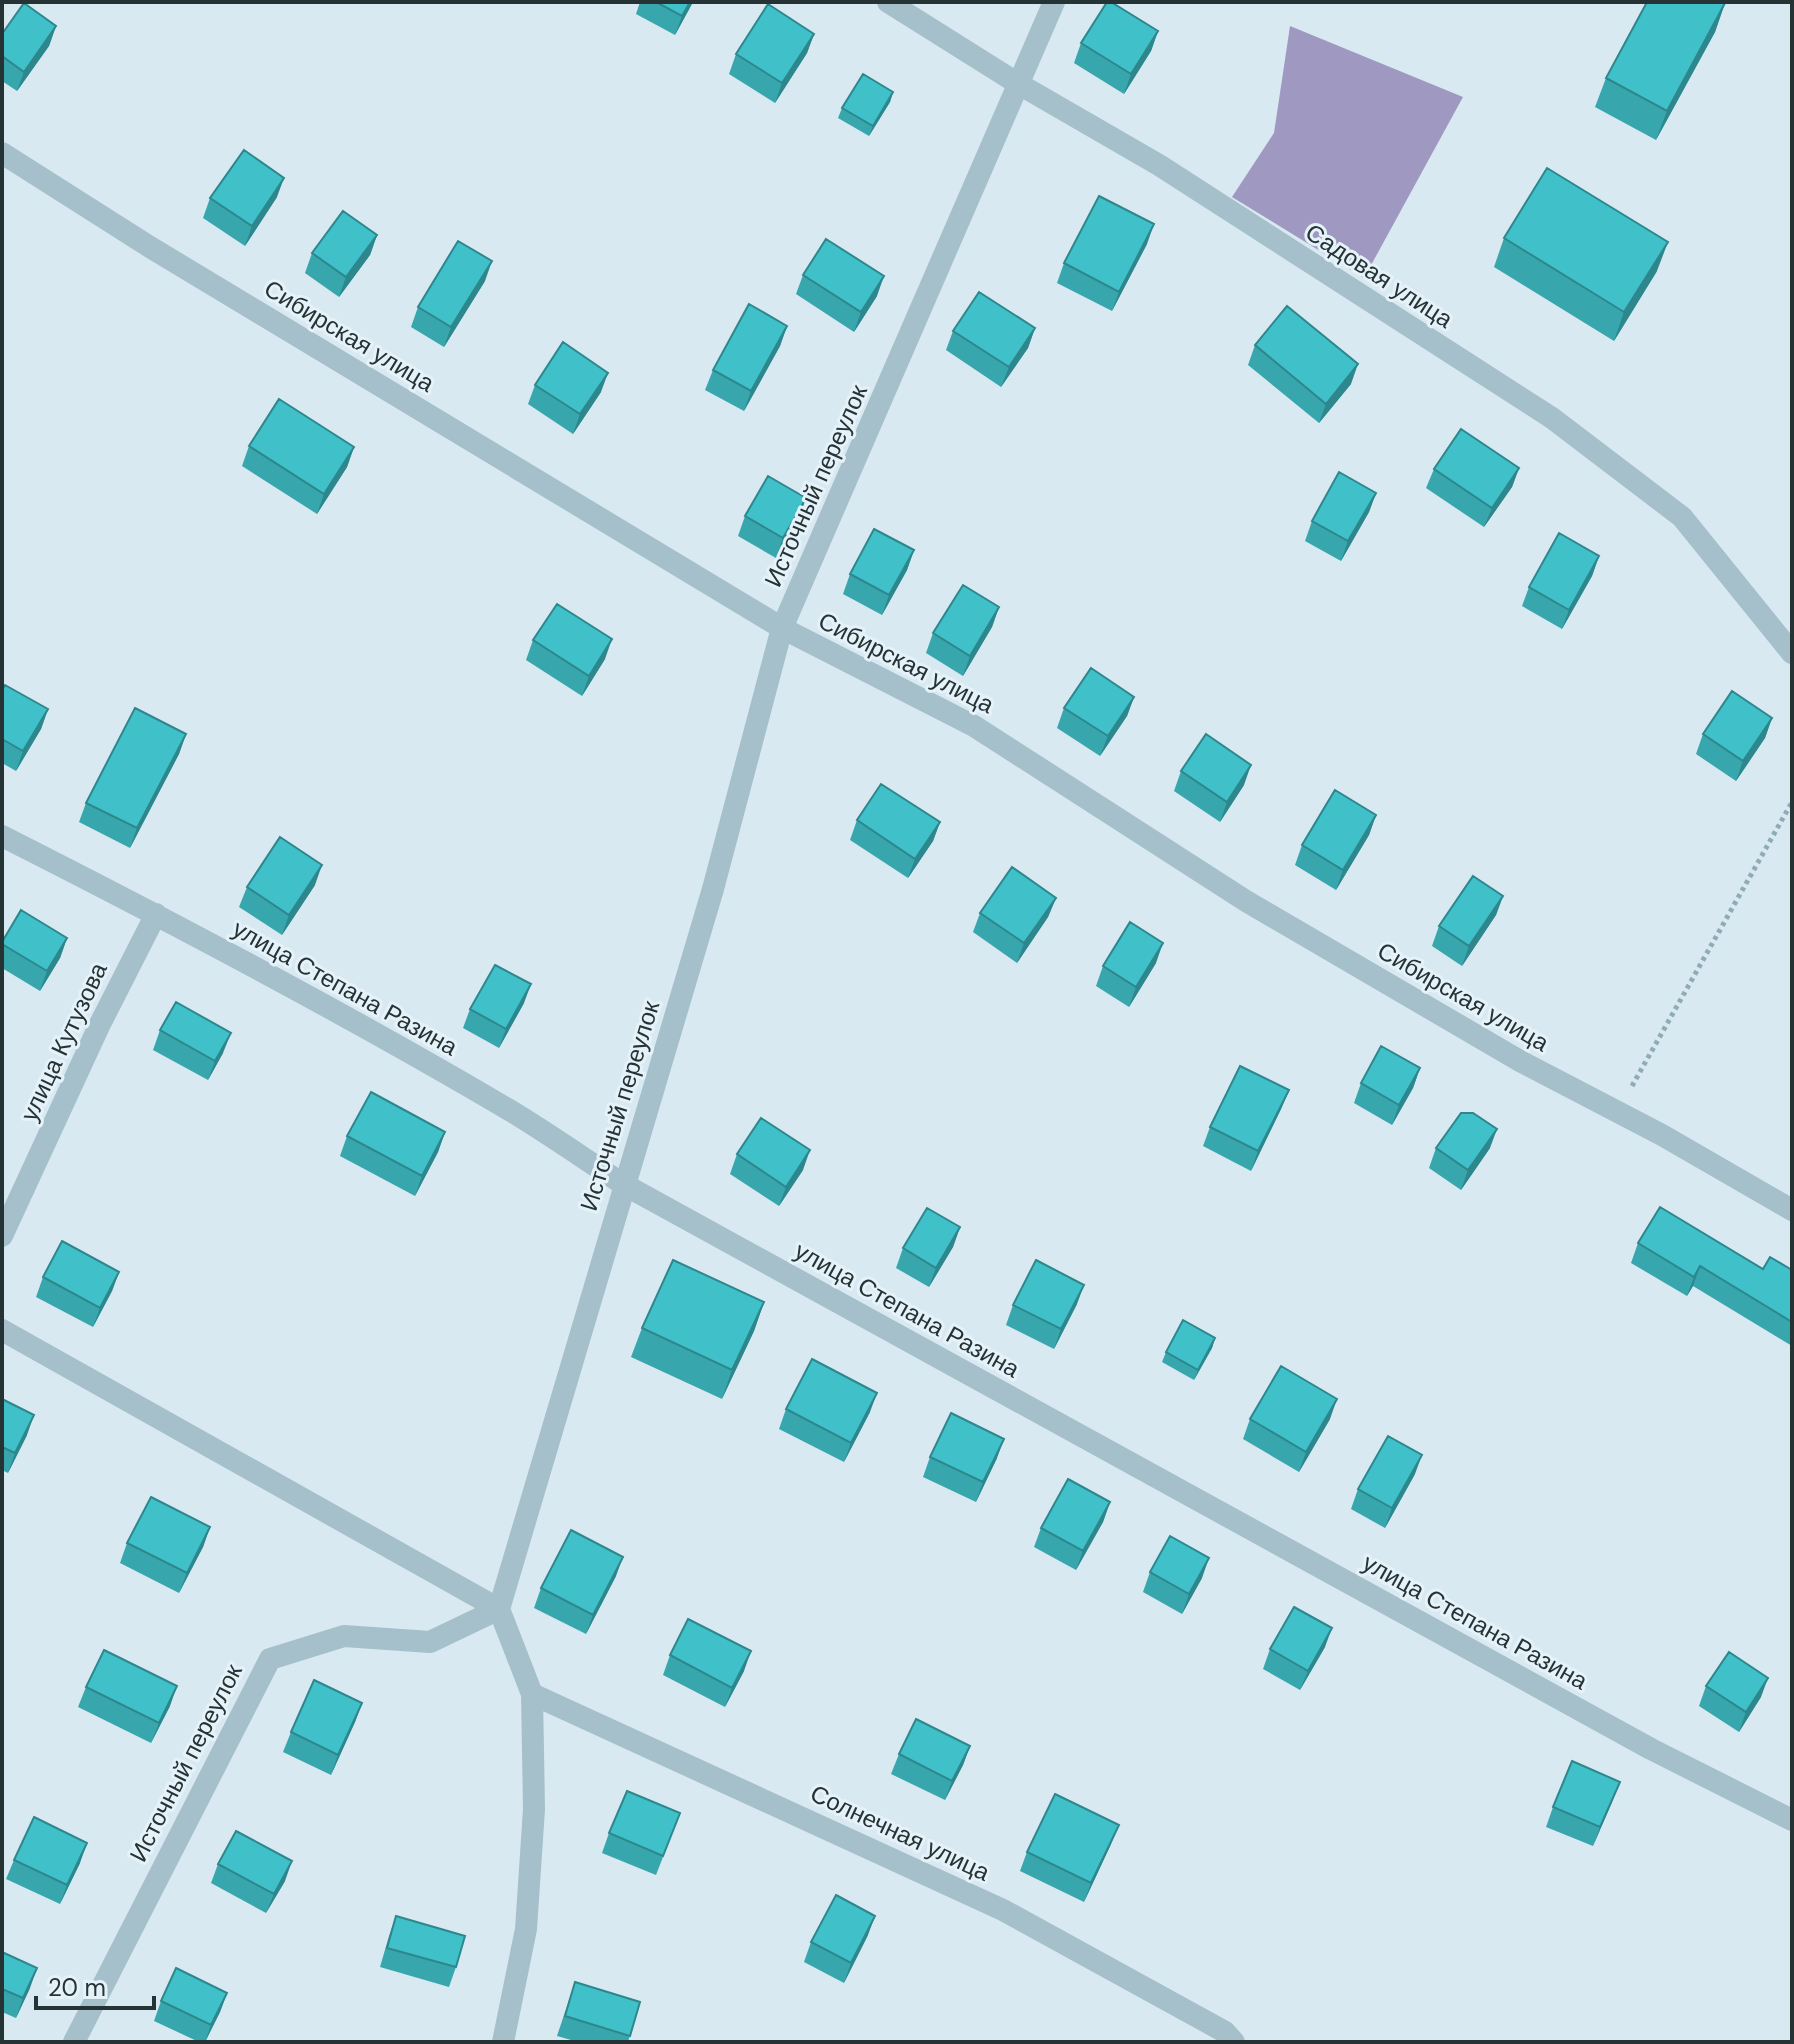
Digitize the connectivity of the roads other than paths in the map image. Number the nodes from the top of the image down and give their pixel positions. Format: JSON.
{"nodes":[{"id":1,"x":888,"y":2,"type":"edge"},
{"id":2,"x":1054,"y":2,"type":"edge"},
{"id":3,"x":1017,"y":83,"type":"junction"},
{"id":4,"x":2,"y":153,"type":"edge"},
{"id":5,"x":782,"y":628,"type":"junction"},
{"id":6,"x":1792,"y":653,"type":"edge"},
{"id":7,"x":2,"y":836,"type":"edge"},
{"id":8,"x":156,"y":914,"type":"junction"},
{"id":9,"x":623,"y":1184,"type":"junction"},
{"id":10,"x":1792,"y":1210,"type":"edge"},
{"id":11,"x":2,"y":1236,"type":"edge"},
{"id":12,"x":2,"y":1330,"type":"edge"},
{"id":13,"x":499,"y":1609,"type":"junction"},
{"id":14,"x":532,"y":1694,"type":"junction"},
{"id":15,"x":1792,"y":1820,"type":"edge"},
{"id":16,"x":74,"y":2042,"type":"edge"},
{"id":17,"x":503,"y":2042,"type":"edge"},
{"id":18,"x":1234,"y":2042,"type":"edge"}],
"edges":[{"from":1,"to":3,"type":"street","name":"Садовая улица"},
{"from":2,"to":3,"type":"street","name":"Источный переулок"},
{"from":3,"to":5,"type":"street","name":"Источный переулок"},
{"from":3,"to":6,"type":"street","name":"Садовая улица"},
{"from":4,"to":5,"type":"street","name":"Сибирская улица"},
{"from":5,"to":9,"type":"street","name":"Источный переулок"},
{"from":5,"to":10,"type":"street","name":"Сибирская улица"},
{"from":7,"to":8,"type":"street","name":"улица Степана Разина"},
{"from":8,"to":9,"type":"street","name":"улица Степана Разина"},
{"from":8,"to":11,"type":"street","name":"улица Кутузова"},
{"from":9,"to":13,"type":"street","name":"Источный переулок"},
{"from":9,"to":15,"type":"street","name":"улица Степана Разина"},
{"from":12,"to":13,"type":"street"},
{"from":13,"to":14,"type":"street"},
{"from":13,"to":16,"type":"street","name":"Источный переулок"},
{"from":14,"to":17,"type":"street"},
{"from":14,"to":18,"type":"street","name":"Солнечная улица"}]}
